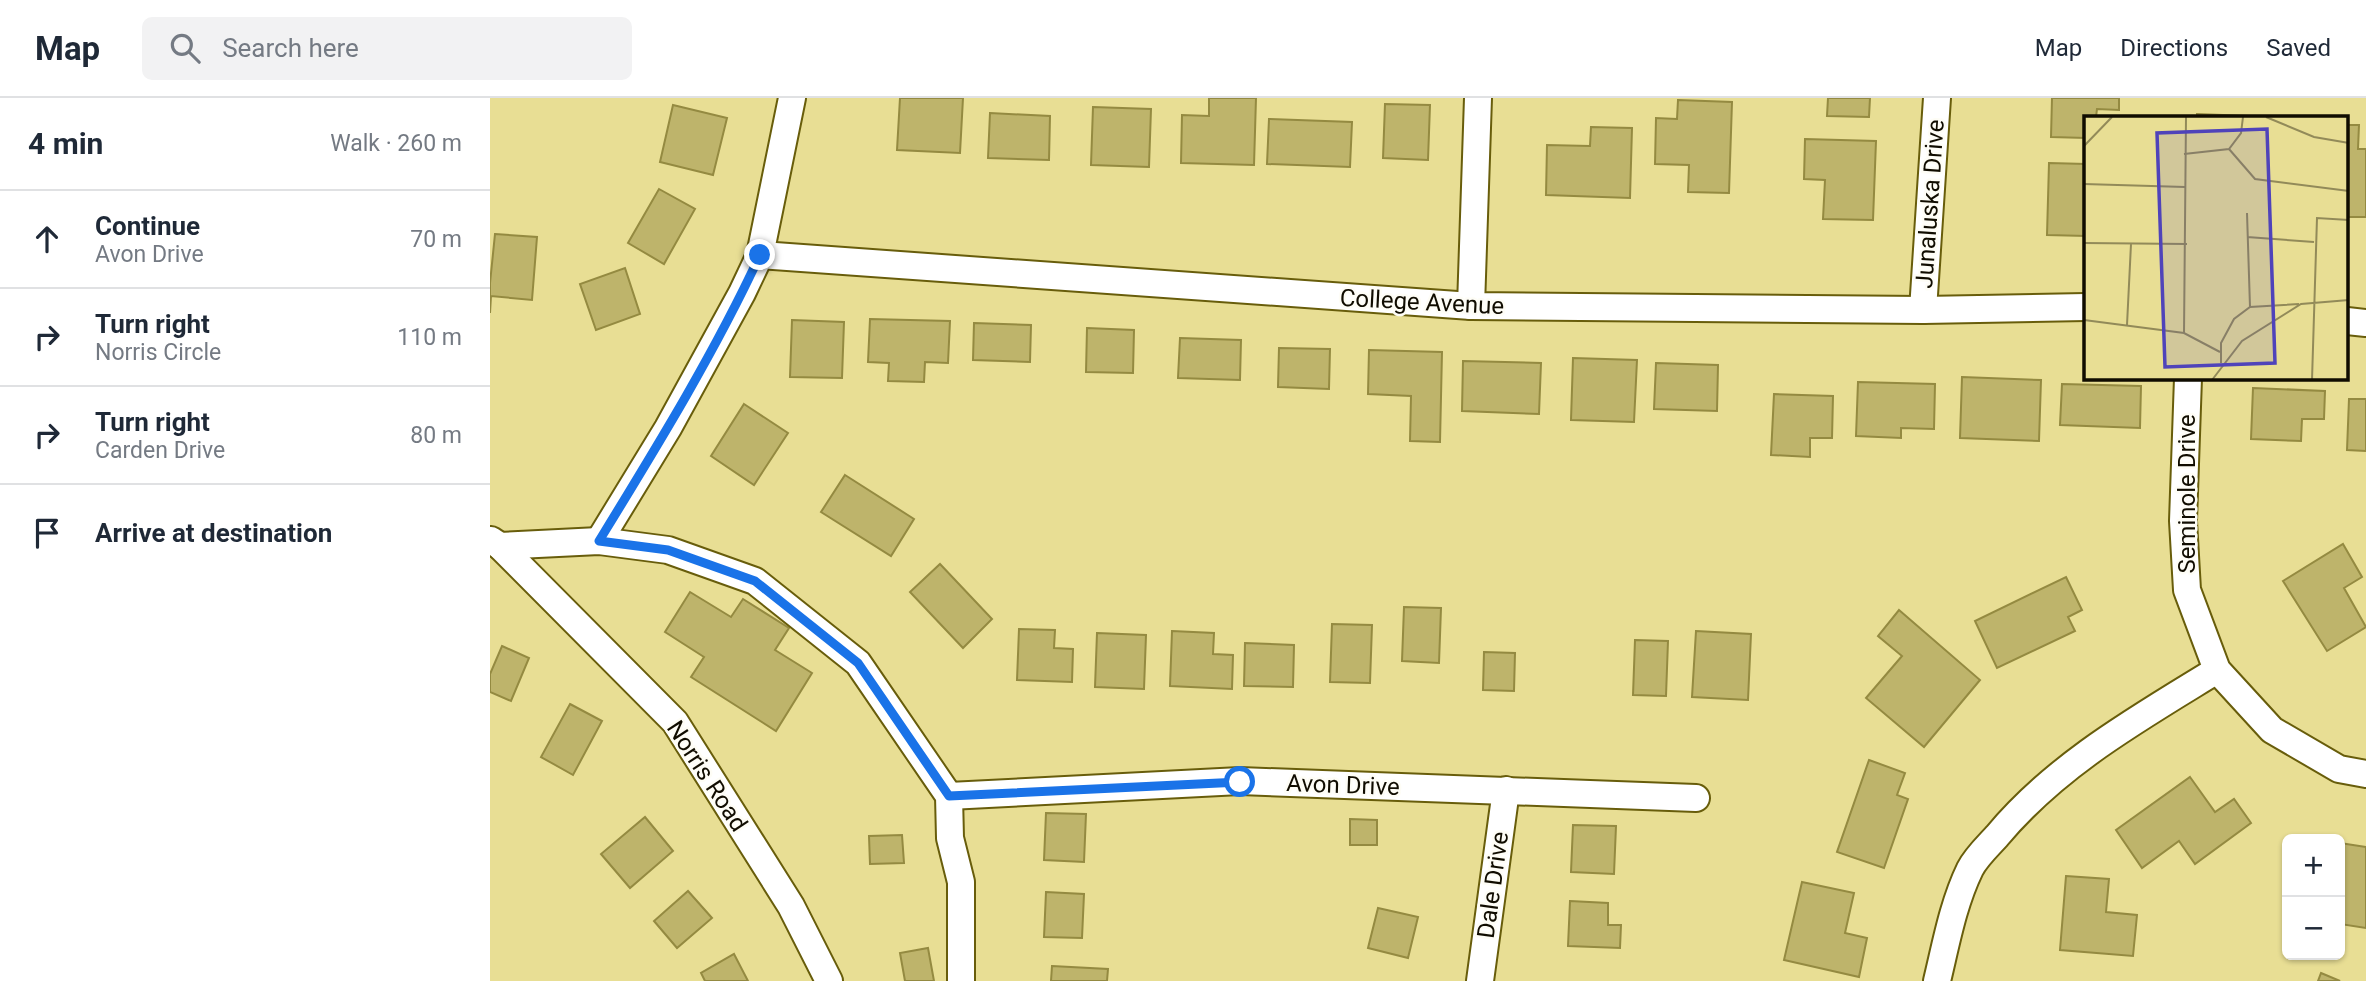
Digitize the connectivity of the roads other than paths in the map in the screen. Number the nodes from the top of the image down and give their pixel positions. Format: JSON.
{"nodes":[{"id":1,"x":792,"y":98,"type":"edge"},
{"id":2,"x":1478,"y":98,"type":"edge"},
{"id":3,"x":1937,"y":98,"type":"edge"},
{"id":4,"x":760,"y":255,"type":"junction"},
{"id":5,"x":1471,"y":306,"type":"junction"},
{"id":6,"x":2084,"y":307,"type":"edge"},
{"id":7,"x":1923,"y":310,"type":"junction"},
{"id":8,"x":2348,"y":321,"type":"edge"},
{"id":9,"x":2366,"y":323,"type":"edge"},
{"id":10,"x":2188,"y":380,"type":"edge"},
{"id":11,"x":599,"y":541,"type":"junction"},
{"id":12,"x":495,"y":542,"type":"edge"},
{"id":13,"x":2217,"y":670,"type":"junction"},
{"id":14,"x":2366,"y":774,"type":"edge"},
{"id":15,"x":1506,"y":790,"type":"junction"},
{"id":16,"x":949,"y":796,"type":"junction"},
{"id":17,"x":1696,"y":798,"type":"dead end"},
{"id":18,"x":829,"y":981,"type":"edge"},
{"id":19,"x":961,"y":981,"type":"edge"},
{"id":20,"x":1480,"y":981,"type":"edge"},
{"id":21,"x":1937,"y":981,"type":"edge"}],
"edges":[{"from":1,"to":4,"type":"street"},
{"from":2,"to":5,"type":"street"},
{"from":3,"to":7,"type":"street","name":"Junaluska Drive"},
{"from":4,"to":5,"type":"street","name":"College Avenue"},
{"from":4,"to":11,"type":"street"},
{"from":5,"to":7,"type":"street","name":"College Avenue"},
{"from":6,"to":7,"type":"street","name":"College Avenue"},
{"from":8,"to":9,"type":"street"},
{"from":10,"to":13,"type":"street","name":"Seminole Drive"},
{"from":11,"to":12,"type":"street"},
{"from":11,"to":16,"type":"street"},
{"from":12,"to":18,"type":"street","name":"Norris Road"},
{"from":13,"to":14,"type":"street","name":"Seminole Drive"},
{"from":13,"to":21,"type":"street"},
{"from":15,"to":16,"type":"street","name":"Avon Drive"},
{"from":15,"to":17,"type":"street","name":"Avon Drive"},
{"from":15,"to":20,"type":"street","name":"Dale Drive"},
{"from":16,"to":19,"type":"street"}]}
